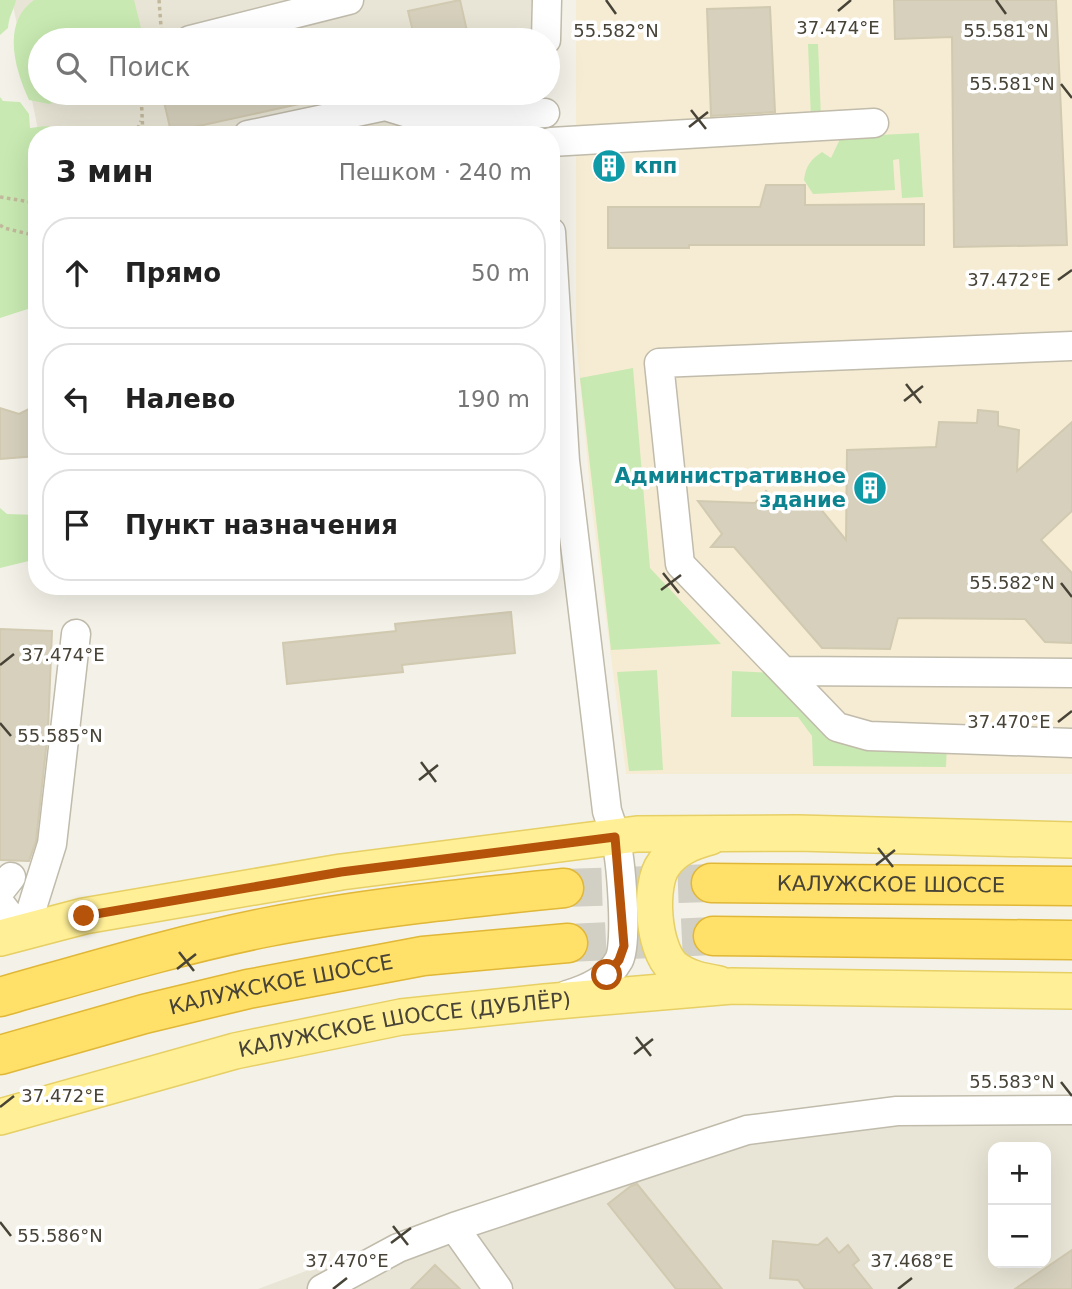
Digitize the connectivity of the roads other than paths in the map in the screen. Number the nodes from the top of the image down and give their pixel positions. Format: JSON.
{"nodes":[{"id":1,"x":349,"y":0,"type":"edge"},
{"id":2,"x":547,"y":0,"type":"edge"},
{"id":3,"x":238,"y":28,"type":"edge"},
{"id":4,"x":546,"y":28,"type":"edge"},
{"id":5,"x":545,"y":113,"type":"edge"},
{"id":6,"x":874,"y":123,"type":"dead end"},
{"id":7,"x":291,"y":126,"type":"edge"},
{"id":8,"x":560,"y":141,"type":"edge"},
{"id":9,"x":1072,"y":346,"type":"edge"},
{"id":10,"x":560,"y":379,"type":"edge"},
{"id":11,"x":76,"y":634,"type":"dead end"},
{"id":12,"x":785,"y":671,"type":"junction"},
{"id":13,"x":1072,"y":673,"type":"edge"},
{"id":14,"x":1072,"y":743,"type":"edge"},
{"id":15,"x":719,"y":834,"type":"junction"},
{"id":16,"x":615,"y":837,"type":"junction"},
{"id":17,"x":1072,"y":840,"type":"edge"},
{"id":18,"x":711,"y":883,"type":"tunnel mouth"},
{"id":19,"x":1072,"y":886,"type":"edge"},
{"id":20,"x":564,"y":888,"type":"tunnel mouth"},
{"id":21,"x":7,"y":910,"type":"edge"},
{"id":22,"x":713,"y":936,"type":"tunnel mouth"},
{"id":23,"x":1072,"y":940,"type":"edge"},
{"id":24,"x":568,"y":943,"type":"tunnel mouth"},
{"id":25,"x":732,"y":986,"type":"junction"},
{"id":26,"x":1072,"y":991,"type":"edge"},
{"id":27,"x":0,"y":997,"type":"edge"},
{"id":28,"x":545,"y":1002,"type":"junction"},
{"id":29,"x":0,"y":1055,"type":"edge"},
{"id":30,"x":1072,"y":1110,"type":"edge"},
{"id":31,"x":0,"y":1116,"type":"edge"},
{"id":32,"x":454,"y":1227,"type":"junction"},
{"id":33,"x":322,"y":1289,"type":"edge"},
{"id":34,"x":498,"y":1289,"type":"edge"}],
"edges":[{"from":1,"to":3,"type":"street"},
{"from":2,"to":4,"type":"street"},
{"from":5,"to":7,"type":"street"},
{"from":6,"to":8,"type":"street"},
{"from":9,"to":12,"type":"street"},
{"from":10,"to":16,"type":"street"},
{"from":11,"to":21,"type":"street"},
{"from":12,"to":13,"type":"street"},
{"from":12,"to":14,"type":"street"},
{"from":15,"to":16,"type":"main road"},
{"from":15,"to":17,"type":"main road"},
{"from":15,"to":25,"type":"main road"},
{"from":16,"to":21,"type":"main road"},
{"from":16,"to":28,"type":"street"},
{"from":18,"to":19,"type":"highway","name":"КАЛУЖСКОЕ ШОССЕ"},
{"from":20,"to":27,"type":"highway"},
{"from":22,"to":23,"type":"highway"},
{"from":24,"to":29,"type":"highway","name":"КАЛУЖСКОЕ ШОССЕ"},
{"from":25,"to":26,"type":"main road","name":"КАЛУЖСКОЕ ШОССЕ (ДУБЛЁР)"},
{"from":25,"to":28,"type":"main road","name":"КАЛУЖСКОЕ ШОССЕ (ДУБЛЁР)"},
{"from":28,"to":31,"type":"main road","name":"КАЛУЖСКОЕ ШОССЕ (ДУБЛЁР)"},
{"from":30,"to":32,"type":"street"},
{"from":32,"to":33,"type":"street"},
{"from":32,"to":34,"type":"street"}]}
